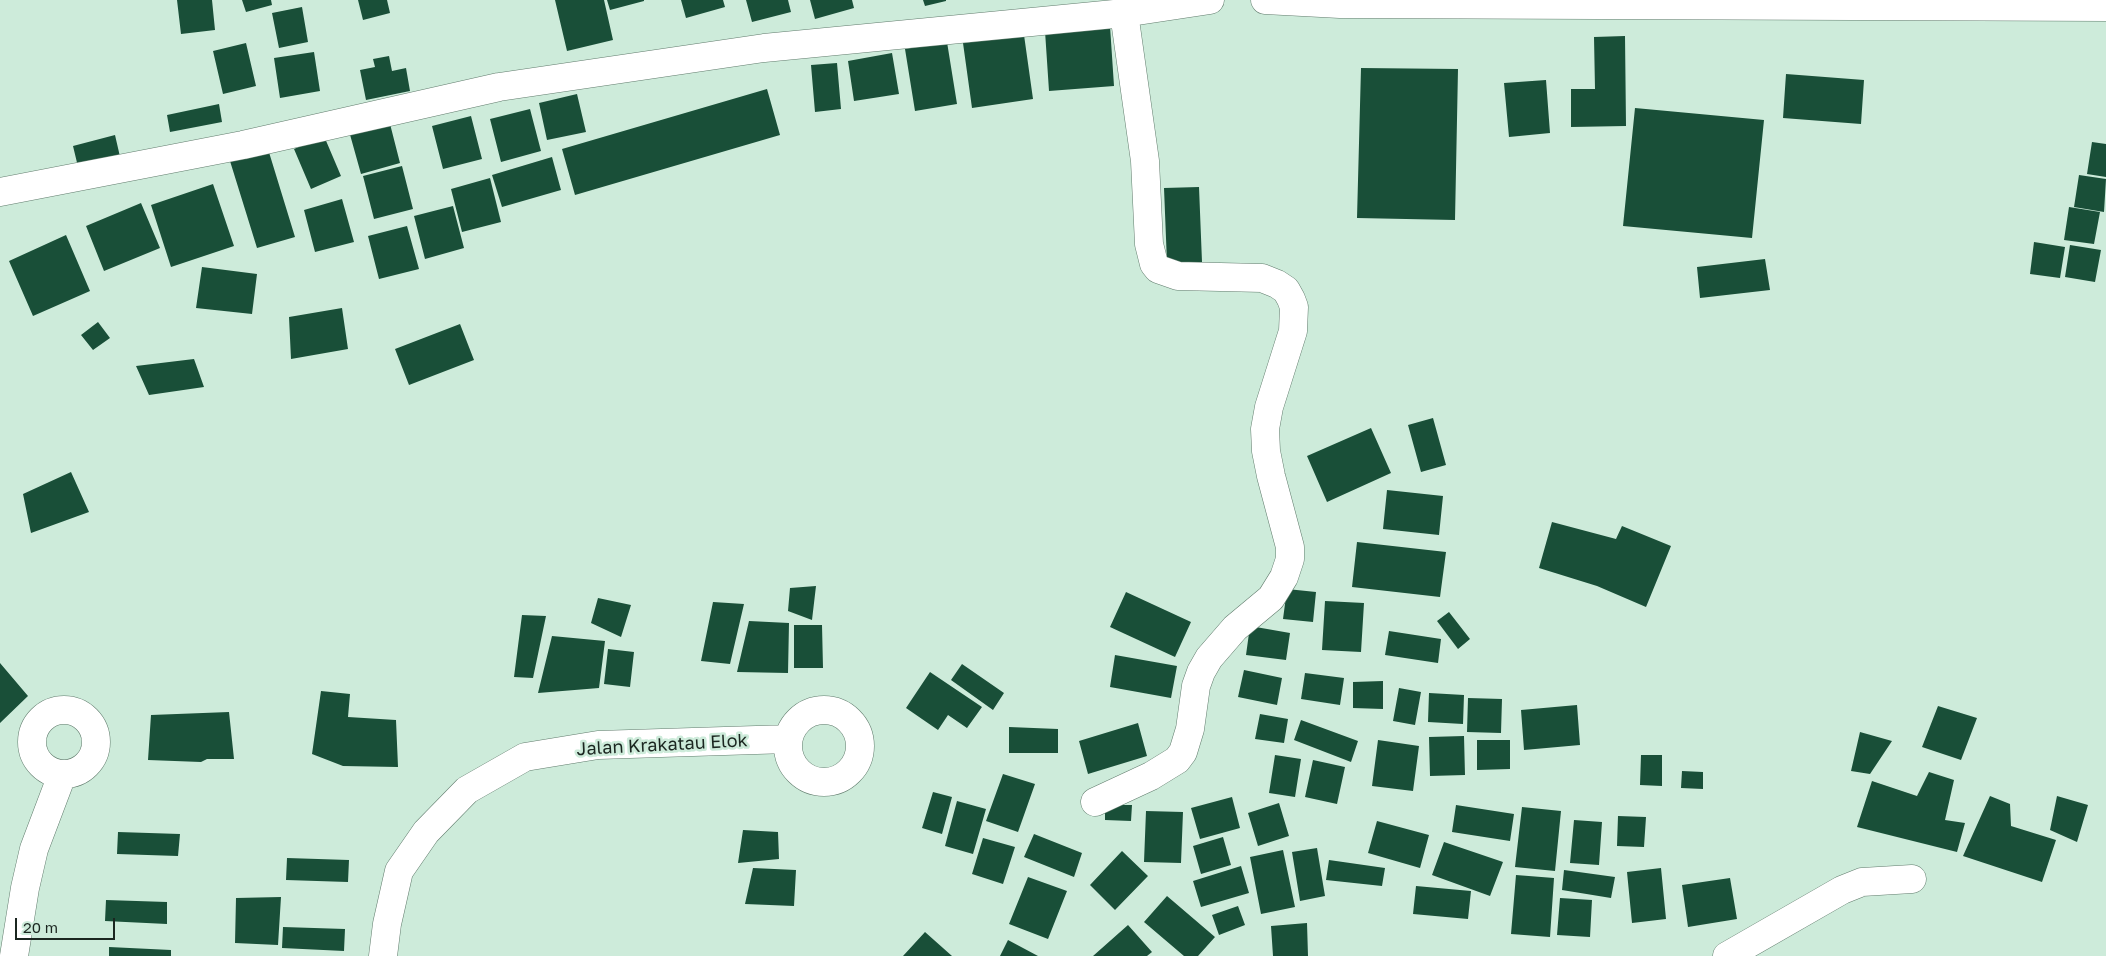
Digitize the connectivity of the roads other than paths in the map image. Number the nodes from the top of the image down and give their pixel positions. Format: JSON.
{"nodes":[{"id":1,"x":1210,"y":0,"type":"edge"},
{"id":2,"x":1265,"y":0,"type":"edge"},
{"id":3,"x":2106,"y":7,"type":"edge"},
{"id":4,"x":1124,"y":13,"type":"junction"},
{"id":5,"x":0,"y":192,"type":"edge"},
{"id":6,"x":788,"y":739,"type":"dead end"},
{"id":7,"x":62,"y":775,"type":"dead end"},
{"id":8,"x":1095,"y":802,"type":"dead end"},
{"id":9,"x":1912,"y":879,"type":"dead end"},
{"id":10,"x":14,"y":956,"type":"edge"},
{"id":11,"x":383,"y":956,"type":"edge"},
{"id":12,"x":1727,"y":956,"type":"edge"}],
"edges":[{"from":1,"to":4,"type":"street"},
{"from":2,"to":3,"type":"street"},
{"from":4,"to":5,"type":"street"},
{"from":4,"to":8,"type":"street"},
{"from":6,"to":11,"type":"street","name":"Jalan Krakatau Elok"},
{"from":7,"to":10,"type":"street"},
{"from":9,"to":12,"type":"street"}]}
